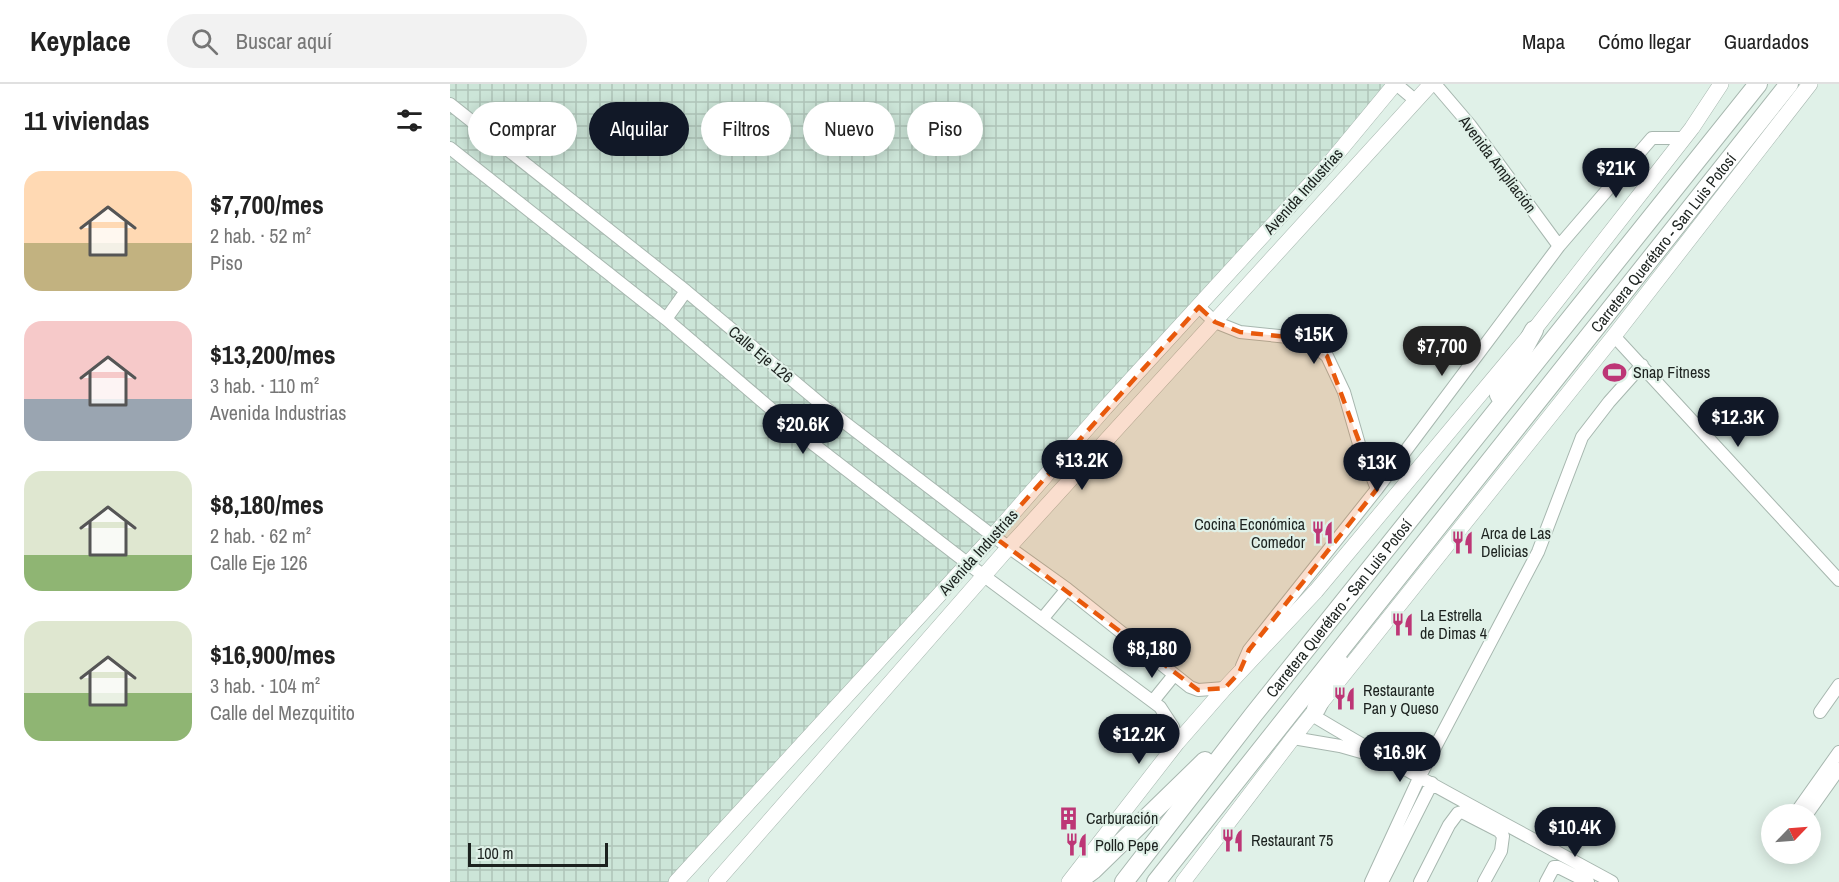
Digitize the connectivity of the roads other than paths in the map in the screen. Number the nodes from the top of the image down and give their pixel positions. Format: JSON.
{"nodes":[{"id":1,"x":1396,"y":84,"type":"edge"},
{"id":2,"x":1433,"y":84,"type":"edge"},
{"id":3,"x":1721,"y":84,"type":"edge"},
{"id":4,"x":1758,"y":84,"type":"edge"},
{"id":5,"x":1790,"y":84,"type":"edge"},
{"id":6,"x":1810,"y":84,"type":"edge"},
{"id":7,"x":1415,"y":100,"type":"junction"},
{"id":8,"x":450,"y":104,"type":"edge"},
{"id":9,"x":1684,"y":138,"type":"junction"},
{"id":10,"x":450,"y":148,"type":"edge"},
{"id":11,"x":1559,"y":246,"type":"junction"},
{"id":12,"x":686,"y":291,"type":"junction"},
{"id":13,"x":1198,"y":307,"type":"junction"},
{"id":14,"x":666,"y":319,"type":"junction"},
{"id":15,"x":1215,"y":322,"type":"junction"},
{"id":16,"x":1534,"y":330,"type":"junction"},
{"id":17,"x":1614,"y":336,"type":"junction"},
{"id":18,"x":1642,"y":365,"type":"junction"},
{"id":19,"x":1477,"y":436,"type":"junction"},
{"id":20,"x":1377,"y":489,"type":"junction"},
{"id":21,"x":993,"y":536,"type":"junction"},
{"id":22,"x":1009,"y":547,"type":"junction"},
{"id":23,"x":968,"y":563,"type":"junction"},
{"id":24,"x":984,"y":576,"type":"junction"},
{"id":25,"x":1839,"y":580,"type":"edge"},
{"id":26,"x":1067,"y":590,"type":"junction"},
{"id":27,"x":1043,"y":618,"type":"junction"},
{"id":28,"x":1352,"y":634,"type":"junction"},
{"id":29,"x":1239,"y":673,"type":"junction"},
{"id":30,"x":1174,"y":675,"type":"junction"},
{"id":31,"x":1839,"y":685,"type":"edge"},
{"id":32,"x":1225,"y":688,"type":"junction"},
{"id":33,"x":1153,"y":701,"type":"junction"},
{"id":34,"x":1314,"y":712,"type":"junction"},
{"id":35,"x":1820,"y":712,"type":"dead end"},
{"id":36,"x":1254,"y":714,"type":"junction"},
{"id":37,"x":1293,"y":738,"type":"junction"},
{"id":38,"x":1177,"y":743,"type":"junction"},
{"id":39,"x":1839,"y":752,"type":"edge"},
{"id":40,"x":1383,"y":758,"type":"junction"},
{"id":41,"x":1830,"y":775,"type":"edge"},
{"id":42,"x":1420,"y":776,"type":"junction"},
{"id":43,"x":1432,"y":783,"type":"junction"},
{"id":44,"x":765,"y":784,"type":"junction"},
{"id":45,"x":786,"y":801,"type":"junction"},
{"id":46,"x":1807,"y":804,"type":"edge"},
{"id":47,"x":676,"y":882,"type":"edge"},
{"id":48,"x":716,"y":882,"type":"edge"},
{"id":49,"x":1069,"y":882,"type":"edge"},
{"id":50,"x":1077,"y":882,"type":"edge"},
{"id":51,"x":1124,"y":882,"type":"edge"},
{"id":52,"x":1156,"y":882,"type":"edge"},
{"id":53,"x":1183,"y":882,"type":"edge"},
{"id":54,"x":1371,"y":882,"type":"edge"},
{"id":55,"x":1382,"y":882,"type":"edge"},
{"id":56,"x":1420,"y":882,"type":"edge"},
{"id":57,"x":1484,"y":882,"type":"edge"},
{"id":58,"x":1546,"y":882,"type":"edge"},
{"id":59,"x":1588,"y":882,"type":"edge"},
{"id":60,"x":1612,"y":882,"type":"edge"}],
"edges":[{"from":1,"to":7,"type":"street"},
{"from":1,"to":13,"type":"main road","name":"Avenida Industrias"},
{"from":2,"to":7,"type":"main road","name":"Avenida Industrias"},
{"from":2,"to":11,"type":"street","name":"Avenida Ampliación"},
{"from":3,"to":9,"type":"main road"},
{"from":4,"to":19,"type":"highway","name":"Carretera Querétaro - San Luis Potosí"},
{"from":5,"to":28,"type":"highway","name":"Carretera Querétaro - San Luis Potosí"},
{"from":6,"to":17,"type":"main road"},
{"from":7,"to":15,"type":"main road","name":"Avenida Industrias"},
{"from":8,"to":12,"type":"street","name":"Calle Eje 126"},
{"from":9,"to":11,"type":"street"},
{"from":9,"to":16,"type":"main road"},
{"from":10,"to":14,"type":"street"},
{"from":11,"to":20,"type":"street"},
{"from":12,"to":14,"type":"street"},
{"from":12,"to":21,"type":"street","name":"Calle Eje 126"},
{"from":13,"to":15,"type":"street"},
{"from":13,"to":21,"type":"main road","name":"Avenida Industrias"},
{"from":14,"to":23,"type":"street"},
{"from":15,"to":20,"type":"street"},
{"from":15,"to":22,"type":"main road","name":"Avenida Industrias"},
{"from":16,"to":19,"type":"highway"},
{"from":16,"to":29,"type":"main road"},
{"from":17,"to":18,"type":"street"},
{"from":17,"to":34,"type":"main road"},
{"from":18,"to":25,"type":"street"},
{"from":18,"to":42,"type":"street"},
{"from":19,"to":36,"type":"highway","name":"Carretera Querétaro - San Luis Potosí"},
{"from":20,"to":29,"type":"street"},
{"from":21,"to":22,"type":"street","name":"Calle Eje 126"},
{"from":21,"to":23,"type":"main road","name":"Avenida Industrias"},
{"from":22,"to":24,"type":"main road","name":"Avenida Industrias"},
{"from":22,"to":26,"type":"street","name":"Calle Eje 126"},
{"from":23,"to":24,"type":"street"},
{"from":23,"to":44,"type":"main road","name":"Avenida Industrias"},
{"from":24,"to":27,"type":"street"},
{"from":24,"to":45,"type":"main road","name":"Avenida Industrias"},
{"from":26,"to":27,"type":"street"},
{"from":26,"to":30,"type":"street","name":"Calle Eje 126"},
{"from":27,"to":33,"type":"street"},
{"from":28,"to":34,"type":"highway"},
{"from":28,"to":52,"type":"highway","name":"Carretera Querétaro - San Luis Potosí"},
{"from":29,"to":32,"type":"main road"},
{"from":30,"to":32,"type":"street","name":"Calle Eje 126"},
{"from":30,"to":33,"type":"street"},
{"from":31,"to":35,"type":"street"},
{"from":32,"to":38,"type":"main road"},
{"from":33,"to":38,"type":"street"},
{"from":34,"to":37,"type":"main road"},
{"from":34,"to":40,"type":"street"},
{"from":36,"to":50,"type":"highway"},
{"from":36,"to":51,"type":"highway","name":"Carretera Querétaro - San Luis Potosí"},
{"from":37,"to":40,"type":"street"},
{"from":37,"to":53,"type":"main road"},
{"from":38,"to":49,"type":"main road"},
{"from":39,"to":41,"type":"street"},
{"from":40,"to":42,"type":"street"},
{"from":41,"to":46,"type":"street"},
{"from":42,"to":43,"type":"street"},
{"from":42,"to":54,"type":"street"},
{"from":43,"to":55,"type":"street"},
{"from":43,"to":60,"type":"street"},
{"from":44,"to":45,"type":"main road"},
{"from":44,"to":47,"type":"main road","name":"Avenida Industrias"},
{"from":45,"to":48,"type":"main road","name":"Avenida Industrias"},
{"from":56,"to":57,"type":"street"},
{"from":58,"to":59,"type":"street"}]}
